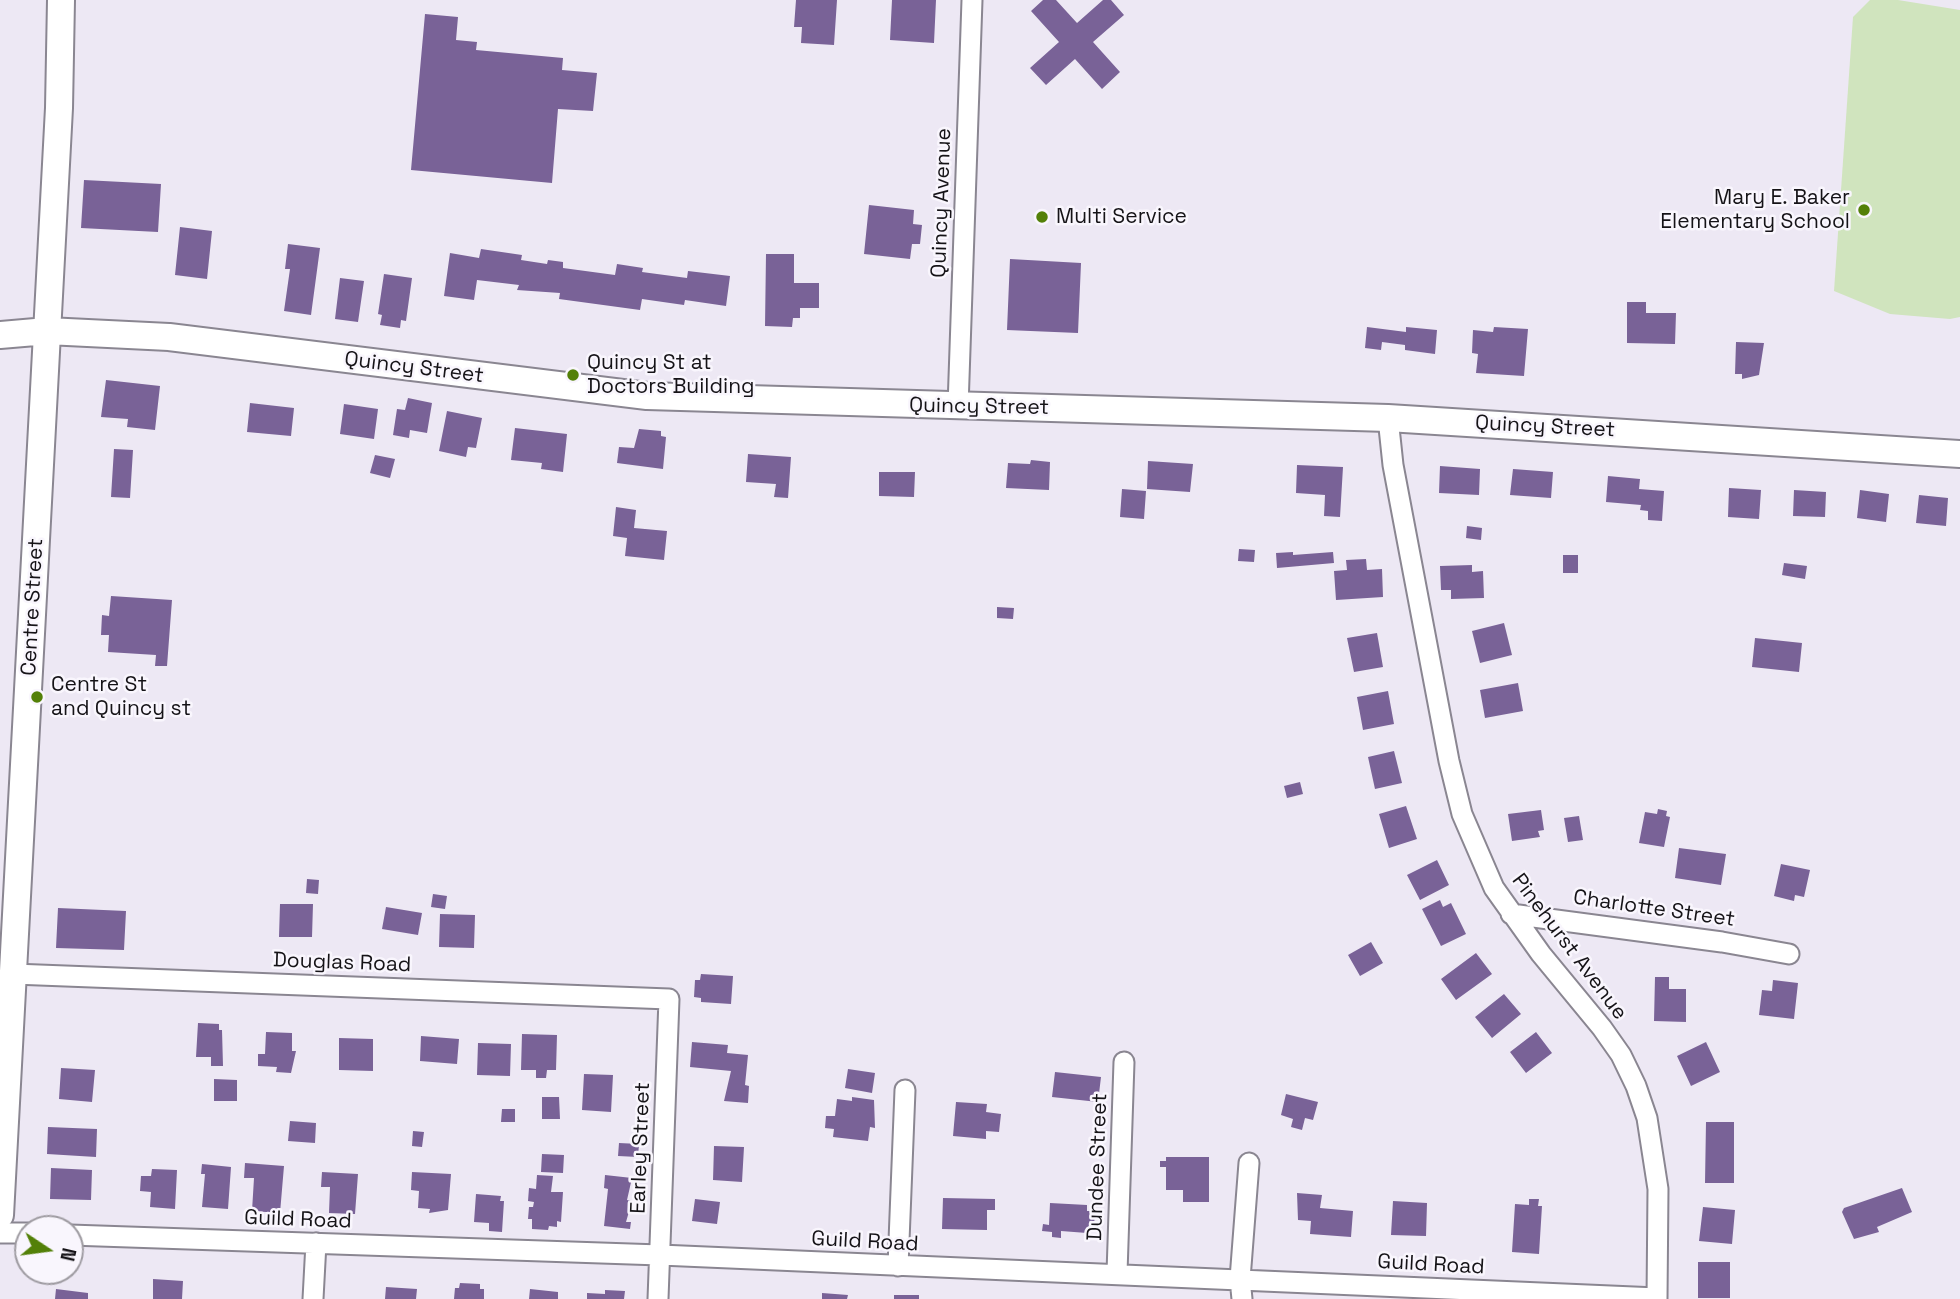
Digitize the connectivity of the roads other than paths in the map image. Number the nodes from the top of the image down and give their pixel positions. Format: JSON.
{"nodes":[{"id":1,"x":61,"y":0,"type":"edge"},
{"id":2,"x":972,"y":0,"type":"edge"},
{"id":3,"x":47,"y":331,"type":"junction"},
{"id":4,"x":0,"y":335,"type":"edge"},
{"id":5,"x":958,"y":407,"type":"junction"},
{"id":6,"x":1388,"y":418,"type":"junction"},
{"id":7,"x":1960,"y":454,"type":"edge"},
{"id":8,"x":1511,"y":914,"type":"junction"},
{"id":9,"x":1789,"y":954,"type":"dead end"},
{"id":10,"x":13,"y":974,"type":"junction"},
{"id":11,"x":669,"y":999,"type":"joint"},
{"id":12,"x":1124,"y":1062,"type":"dead end"},
{"id":13,"x":905,"y":1090,"type":"dead end"},
{"id":14,"x":1249,"y":1163,"type":"dead end"},
{"id":15,"x":0,"y":1215,"type":"edge"},
{"id":16,"x":84,"y":1235,"type":"edge"},
{"id":17,"x":316,"y":1243,"type":"junction"},
{"id":18,"x":660,"y":1255,"type":"junction"},
{"id":19,"x":898,"y":1266,"type":"junction"},
{"id":20,"x":1117,"y":1273,"type":"junction"},
{"id":21,"x":1240,"y":1279,"type":"junction"},
{"id":22,"x":1657,"y":1298,"type":"edge"},
{"id":23,"x":313,"y":1299,"type":"edge"},
{"id":24,"x":658,"y":1299,"type":"edge"},
{"id":25,"x":1242,"y":1299,"type":"edge"}],
"edges":[{"from":1,"to":3,"type":"main road","name":"Centre Street"},
{"from":2,"to":5,"type":"street","name":"Quincy Avenue"},
{"from":3,"to":4,"type":"main road","name":"Quincy Street"},
{"from":3,"to":5,"type":"main road","name":"Quincy Street"},
{"from":3,"to":10,"type":"main road","name":"Centre Street"},
{"from":5,"to":6,"type":"main road","name":"Quincy Street"},
{"from":6,"to":7,"type":"main road","name":"Quincy Street"},
{"from":6,"to":8,"type":"street","name":"Pinehurst Avenue"},
{"from":8,"to":9,"type":"street","name":"Charlotte Street"},
{"from":8,"to":22,"type":"street","name":"Pinehurst Avenue"},
{"from":10,"to":11,"type":"street","name":"Douglas Road"},
{"from":10,"to":15,"type":"main road","name":"Centre Street"},
{"from":11,"to":18,"type":"street","name":"Earley Street"},
{"from":12,"to":20,"type":"street","name":"Dundee Street"},
{"from":13,"to":19,"type":"street"},
{"from":14,"to":21,"type":"street"},
{"from":16,"to":17,"type":"street","name":"Guild Road"},
{"from":17,"to":18,"type":"street","name":"Guild Road"},
{"from":17,"to":23,"type":"street"},
{"from":18,"to":19,"type":"street","name":"Guild Road"},
{"from":18,"to":24,"type":"street","name":"Earley Street"},
{"from":19,"to":20,"type":"street","name":"Guild Road"},
{"from":20,"to":21,"type":"street","name":"Guild Road"},
{"from":21,"to":22,"type":"street","name":"Guild Road"},
{"from":21,"to":25,"type":"street"}]}
